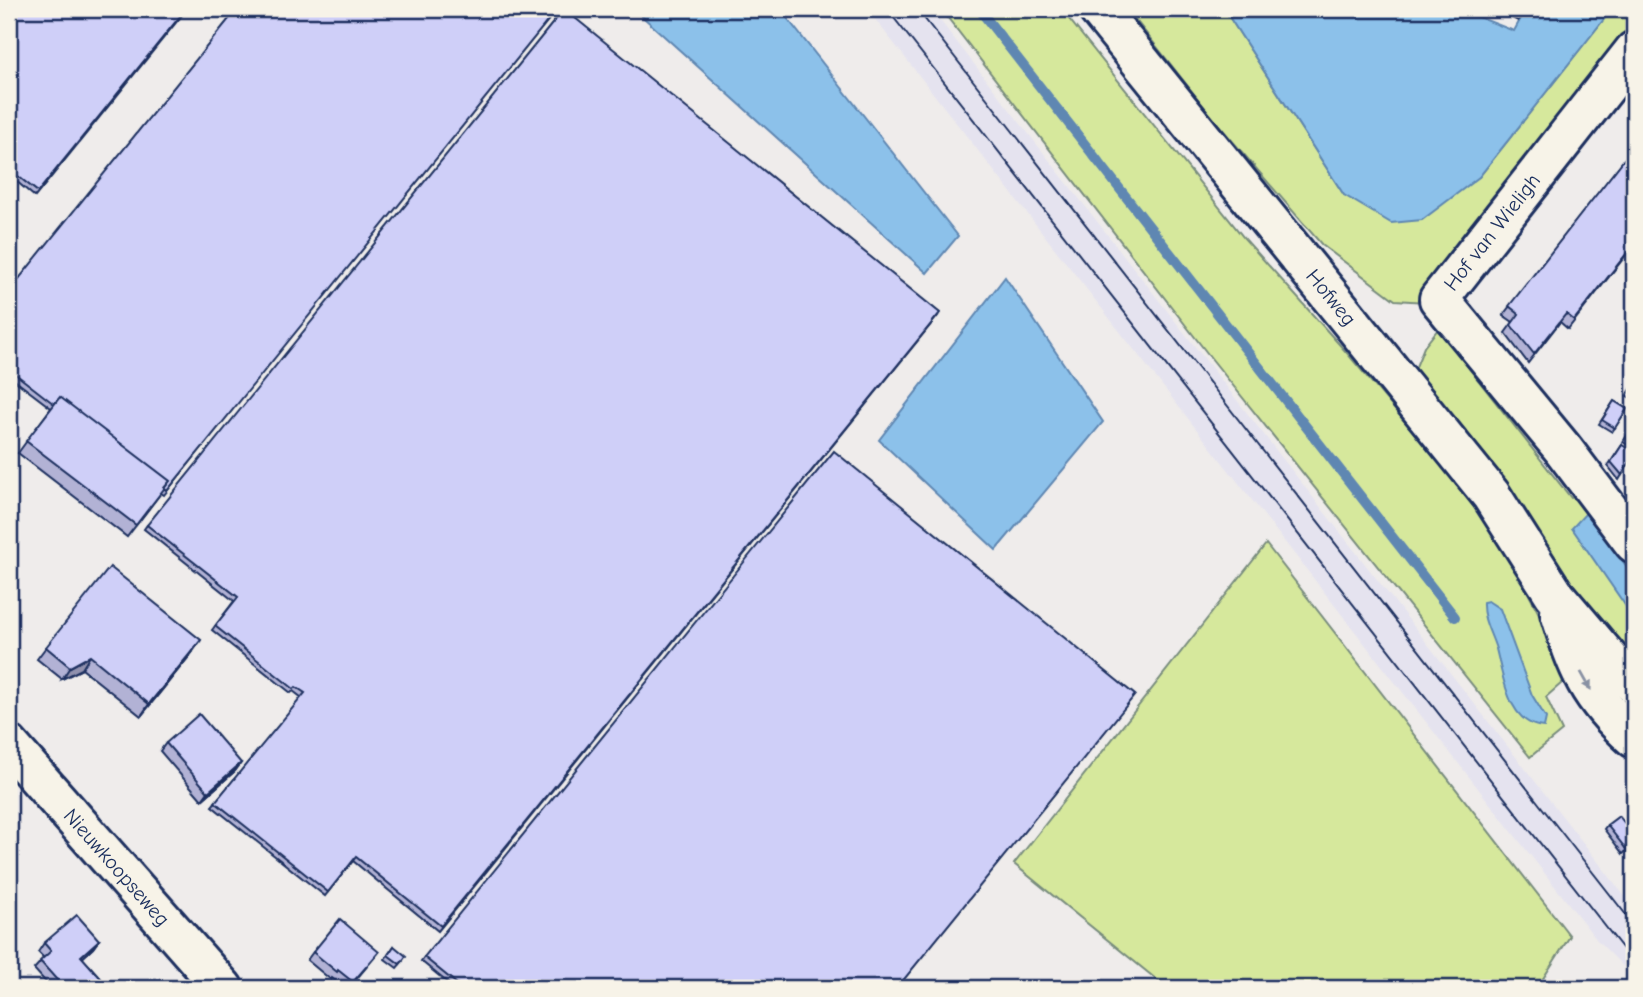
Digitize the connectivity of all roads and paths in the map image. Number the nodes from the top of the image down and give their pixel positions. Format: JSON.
{"nodes":[{"id":1,"x":1098,"y":9,"type":"edge"},
{"id":2,"x":1634,"y":51,"type":"edge"},
{"id":3,"x":1634,"y":543,"type":"edge"},
{"id":4,"x":1554,"y":594,"type":"junction"},
{"id":5,"x":1634,"y":684,"type":"edge"},
{"id":6,"x":1634,"y":738,"type":"edge"},
{"id":7,"x":9,"y":745,"type":"edge"},
{"id":8,"x":223,"y":988,"type":"edge"}],
"edges":[{"from":1,"to":4,"type":"main road","name":"Hofweg"},
{"from":2,"to":3,"type":"main road","name":"Hof van Wieligh"},
{"from":4,"to":5,"type":"main road","name":"Hofweg"},
{"from":4,"to":6,"type":"main road","name":"Hofweg","one_way":true},
{"from":7,"to":8,"type":"main road","name":"Nieuwkoopseweg"}]}
